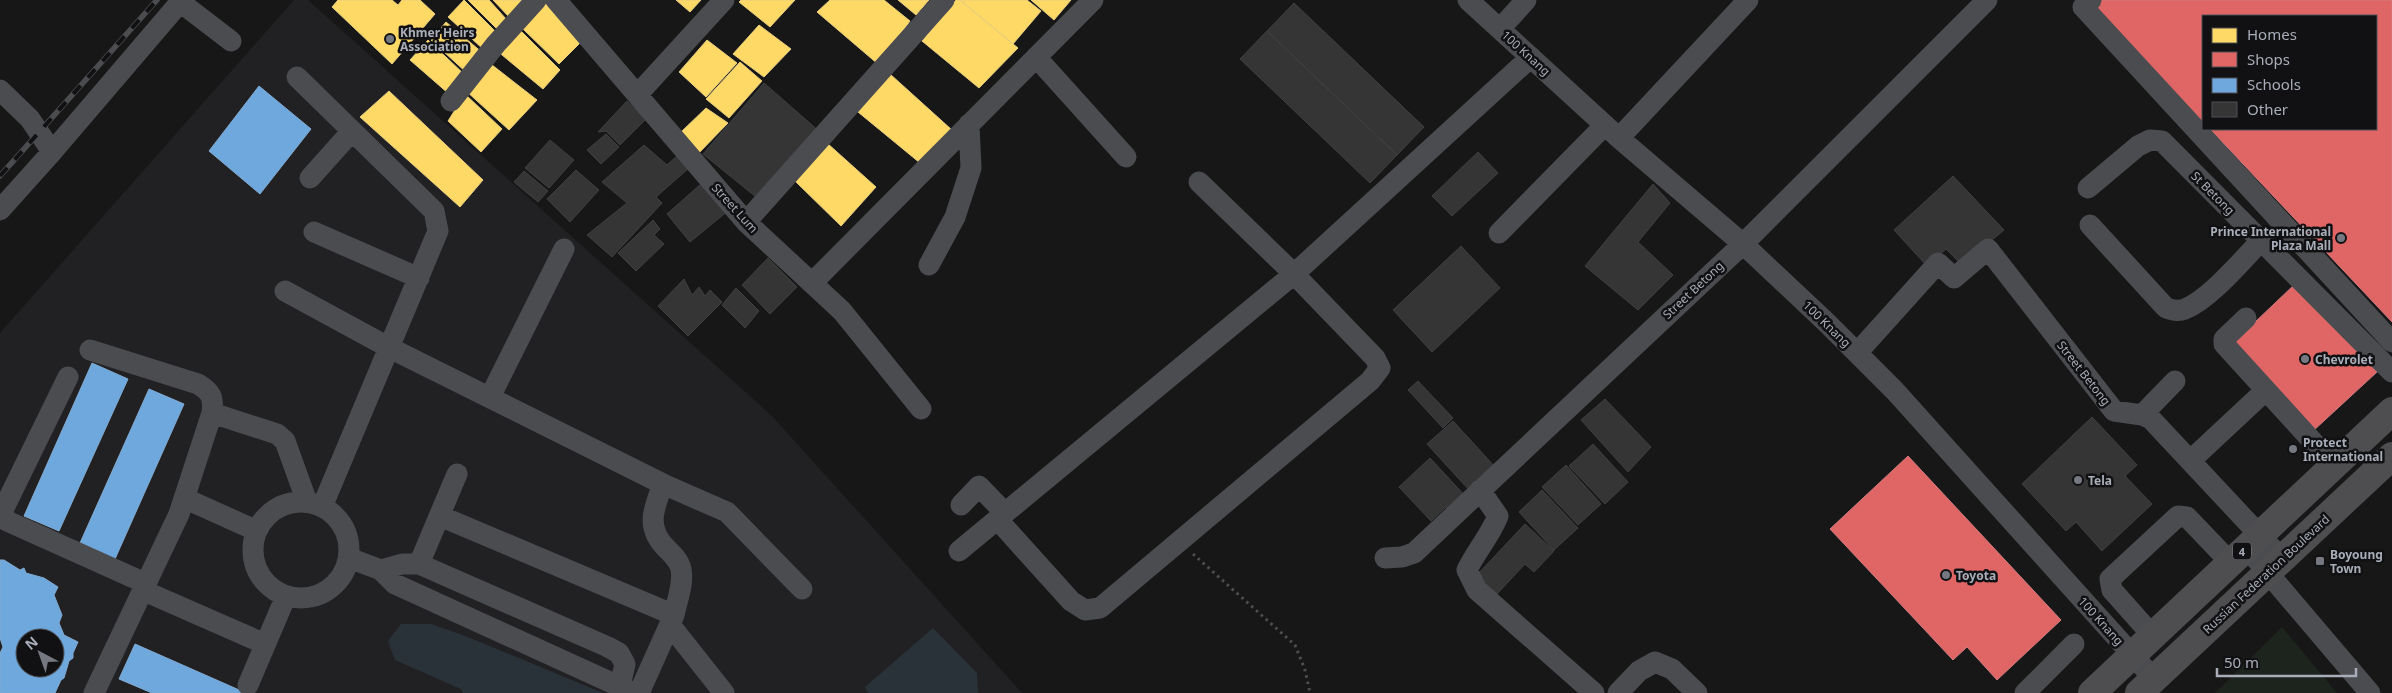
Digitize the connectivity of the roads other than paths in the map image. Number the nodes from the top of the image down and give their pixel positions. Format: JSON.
{"nodes":[{"id":1,"x":536,"y":0,"type":"edge"},
{"id":2,"x":556,"y":0,"type":"edge"},
{"id":3,"x":724,"y":0,"type":"edge"},
{"id":4,"x":944,"y":0,"type":"edge"},
{"id":5,"x":1093,"y":0,"type":"edge"},
{"id":6,"x":1468,"y":0,"type":"edge"},
{"id":7,"x":1526,"y":0,"type":"edge"},
{"id":8,"x":1748,"y":0,"type":"edge"},
{"id":9,"x":1987,"y":0,"type":"edge"},
{"id":10,"x":2091,"y":0,"type":"edge"},
{"id":11,"x":181,"y":1,"type":"edge"},
{"id":12,"x":1500,"y":29,"type":"junction"},
{"id":13,"x":231,"y":41,"type":"dead end"},
{"id":14,"x":1036,"y":57,"type":"junction"},
{"id":15,"x":1531,"y":57,"type":"junction"},
{"id":16,"x":297,"y":77,"type":"dead end"},
{"id":17,"x":0,"y":90,"type":"edge"},
{"id":18,"x":638,"y":94,"type":"junction"},
{"id":19,"x":451,"y":101,"type":"dead end"},
{"id":20,"x":970,"y":124,"type":"junction"},
{"id":21,"x":352,"y":131,"type":"junction"},
{"id":22,"x":1612,"y":132,"type":"junction"},
{"id":23,"x":52,"y":152,"type":"junction"},
{"id":24,"x":1126,"y":157,"type":"dead end"},
{"id":25,"x":310,"y":178,"type":"dead end"},
{"id":26,"x":1199,"y":182,"type":"dead end"},
{"id":27,"x":2088,"y":188,"type":"dead end"},
{"id":28,"x":0,"y":210,"type":"edge"},
{"id":29,"x":746,"y":222,"type":"junction"},
{"id":30,"x":2090,"y":225,"type":"dead end"},
{"id":31,"x":314,"y":232,"type":"dead end"},
{"id":32,"x":1499,"y":233,"type":"dead end"},
{"id":33,"x":2261,"y":241,"type":"junction"},
{"id":34,"x":1743,"y":244,"type":"junction"},
{"id":35,"x":564,"y":250,"type":"dead end"},
{"id":36,"x":929,"y":265,"type":"dead end"},
{"id":37,"x":1294,"y":274,"type":"junction"},
{"id":38,"x":419,"y":278,"type":"junction"},
{"id":39,"x":812,"y":283,"type":"junction"},
{"id":40,"x":285,"y":290,"type":"dead end"},
{"id":41,"x":2246,"y":318,"type":"dead end"},
{"id":42,"x":2392,"y":342,"type":"edge"},
{"id":43,"x":388,"y":347,"type":"junction"},
{"id":44,"x":90,"y":350,"type":"dead end"},
{"id":45,"x":1857,"y":353,"type":"junction"},
{"id":46,"x":2392,"y":372,"type":"edge"},
{"id":47,"x":68,"y":377,"type":"dead end"},
{"id":48,"x":2175,"y":382,"type":"dead end"},
{"id":49,"x":2265,"y":391,"type":"junction"},
{"id":50,"x":490,"y":397,"type":"junction"},
{"id":51,"x":921,"y":409,"type":"dead end"},
{"id":52,"x":2392,"y":411,"type":"edge"},
{"id":53,"x":212,"y":413,"type":"junction"},
{"id":54,"x":2142,"y":415,"type":"junction"},
{"id":55,"x":2392,"y":456,"type":"edge"},
{"id":56,"x":2190,"y":461,"type":"junction"},
{"id":57,"x":2334,"y":466,"type":"junction"},
{"id":58,"x":457,"y":474,"type":"dead end"},
{"id":59,"x":662,"y":484,"type":"junction"},
{"id":60,"x":1480,"y":490,"type":"junction"},
{"id":61,"x":184,"y":498,"type":"junction"},
{"id":62,"x":315,"y":504,"type":"junction"},
{"id":63,"x":961,"y":504,"type":"dead end"},
{"id":64,"x":440,"y":516,"type":"junction"},
{"id":65,"x":1002,"y":517,"type":"junction"},
{"id":66,"x":257,"y":531,"type":"junction"},
{"id":67,"x":2245,"y":548,"type":"junction"},
{"id":68,"x":959,"y":551,"type":"dead end"},
{"id":69,"x":349,"y":558,"type":"junction"},
{"id":70,"x":1385,"y":558,"type":"dead end"},
{"id":71,"x":419,"y":564,"type":"junction"},
{"id":72,"x":2275,"y":565,"type":"junction"},
{"id":73,"x":381,"y":570,"type":"junction"},
{"id":74,"x":144,"y":587,"type":"junction"},
{"id":75,"x":802,"y":589,"type":"dead end"},
{"id":76,"x":286,"y":596,"type":"junction"},
{"id":77,"x":672,"y":621,"type":"junction"},
{"id":78,"x":2152,"y":635,"type":"junction"},
{"id":79,"x":265,"y":644,"type":"junction"},
{"id":80,"x":2074,"y":644,"type":"dead end"},
{"id":81,"x":2131,"y":655,"type":"junction"},
{"id":82,"x":248,"y":685,"type":"dead end"},
{"id":83,"x":2147,"y":686,"type":"edge"},
{"id":84,"x":631,"y":691,"type":"edge"},
{"id":85,"x":94,"y":693,"type":"edge"},
{"id":86,"x":724,"y":693,"type":"edge"},
{"id":87,"x":1594,"y":693,"type":"edge"},
{"id":88,"x":1618,"y":693,"type":"edge"},
{"id":89,"x":1698,"y":693,"type":"edge"},
{"id":90,"x":2025,"y":693,"type":"edge"},
{"id":91,"x":2092,"y":693,"type":"edge"},
{"id":92,"x":2370,"y":693,"type":"edge"}],
"edges":[{"from":1,"to":19,"type":"street"},
{"from":2,"to":18,"type":"street","name":"Street Lum"},
{"from":3,"to":18,"type":"street"},
{"from":4,"to":29,"type":"street"},
{"from":5,"to":14,"type":"street"},
{"from":6,"to":12,"type":"street","name":"100 Knang"},
{"from":7,"to":12,"type":"street"},
{"from":8,"to":22,"type":"street"},
{"from":9,"to":34,"type":"street","name":"Street Betong"},
{"from":10,"to":42,"type":"street"},
{"from":11,"to":13,"type":"street"},
{"from":11,"to":23,"type":"street"},
{"from":12,"to":15,"type":"street","name":"100 Knang"},
{"from":14,"to":20,"type":"street"},
{"from":14,"to":24,"type":"street"},
{"from":15,"to":22,"type":"street","name":"100 Knang"},
{"from":15,"to":37,"type":"street"},
{"from":16,"to":21,"type":"street"},
{"from":17,"to":23,"type":"street"},
{"from":18,"to":29,"type":"street","name":"Street Lum"},
{"from":20,"to":36,"type":"street"},
{"from":20,"to":39,"type":"street"},
{"from":21,"to":25,"type":"street"},
{"from":21,"to":38,"type":"street"},
{"from":22,"to":32,"type":"street"},
{"from":22,"to":34,"type":"street","name":"100 Knang"},
{"from":23,"to":28,"type":"street"},
{"from":26,"to":37,"type":"street"},
{"from":27,"to":33,"type":"street","name":"St Betong"},
{"from":29,"to":39,"type":"street","name":"Street Lum"},
{"from":30,"to":33,"type":"street"},
{"from":31,"to":38,"type":"street"},
{"from":33,"to":46,"type":"street","name":"St Betong"},
{"from":34,"to":45,"type":"street","name":"100 Knang"},
{"from":34,"to":60,"type":"street","name":"Street Betong"},
{"from":35,"to":50,"type":"street"},
{"from":37,"to":65,"type":"street"},
{"from":37,"to":65,"type":"street"},
{"from":38,"to":43,"type":"street"},
{"from":39,"to":51,"type":"street","name":"Street Lum"},
{"from":40,"to":43,"type":"street"},
{"from":41,"to":49,"type":"street"},
{"from":43,"to":50,"type":"street"},
{"from":43,"to":62,"type":"street"},
{"from":44,"to":53,"type":"street"},
{"from":45,"to":54,"type":"street","name":"Street Betong"},
{"from":45,"to":81,"type":"street","name":"100 Knang"},
{"from":47,"to":74,"type":"street"},
{"from":48,"to":54,"type":"street"},
{"from":49,"to":56,"type":"street"},
{"from":49,"to":57,"type":"street"},
{"from":50,"to":59,"type":"street"},
{"from":52,"to":57,"type":"highway","number":"4"},
{"from":53,"to":61,"type":"street"},
{"from":53,"to":62,"type":"street"},
{"from":54,"to":56,"type":"street"},
{"from":55,"to":72,"type":"highway","name":"Russian Federation Boulevard"},
{"from":56,"to":67,"type":"street"},
{"from":57,"to":67,"type":"highway","number":"4"},
{"from":58,"to":64,"type":"street"},
{"from":59,"to":75,"type":"street"},
{"from":59,"to":77,"type":"street"},
{"from":60,"to":70,"type":"street","name":"Street Betong"},
{"from":60,"to":87,"type":"street"},
{"from":61,"to":66,"type":"street"},
{"from":61,"to":74,"type":"street"},
{"from":62,"to":66,"type":"street"},
{"from":62,"to":69,"type":"street"},
{"from":63,"to":65,"type":"street"},
{"from":64,"to":71,"type":"street"},
{"from":64,"to":77,"type":"street"},
{"from":65,"to":68,"type":"street"},
{"from":66,"to":76,"type":"street"},
{"from":67,"to":72,"type":"street"},
{"from":67,"to":78,"type":"highway","number":"4"},
{"from":67,"to":78,"type":"street"},
{"from":69,"to":73,"type":"street"},
{"from":69,"to":76,"type":"street"},
{"from":71,"to":73,"type":"street"},
{"from":71,"to":84,"type":"street"},
{"from":72,"to":83,"type":"highway","name":"Russian Federation Boulevard"},
{"from":72,"to":92,"type":"street"},
{"from":73,"to":84,"type":"street"},
{"from":74,"to":79,"type":"street"},
{"from":74,"to":85,"type":"street"},
{"from":76,"to":79,"type":"street"},
{"from":77,"to":84,"type":"street"},
{"from":77,"to":86,"type":"street"},
{"from":78,"to":81,"type":"highway","number":"4"},
{"from":79,"to":82,"type":"street"},
{"from":80,"to":90,"type":"street"},
{"from":81,"to":83,"type":"street","name":"100 Knang"},
{"from":81,"to":91,"type":"highway","number":"4"},
{"from":88,"to":89,"type":"street"}]}
